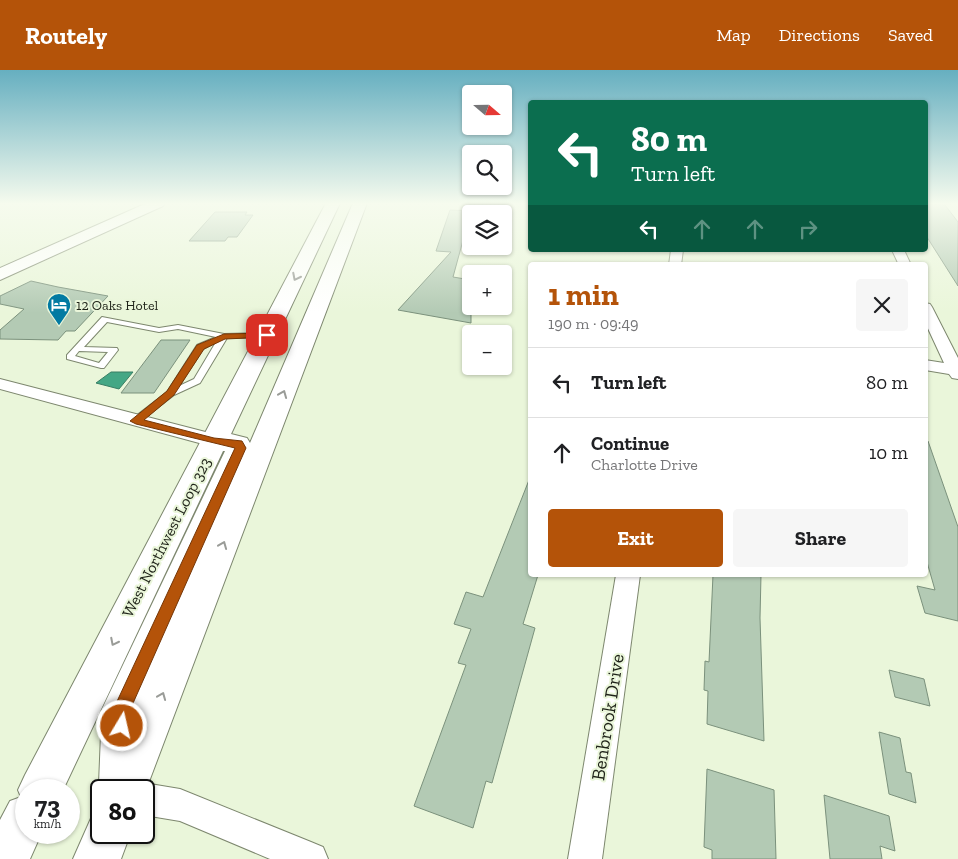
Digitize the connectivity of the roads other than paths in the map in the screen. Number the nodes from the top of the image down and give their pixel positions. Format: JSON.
{"nodes":[{"id":1,"x":76,"y":240,"type":"edge"},
{"id":2,"x":314,"y":240,"type":"edge"},
{"id":3,"x":345,"y":240,"type":"edge"},
{"id":4,"x":0,"y":275,"type":"edge"},
{"id":5,"x":928,"y":312,"type":"edge"},
{"id":6,"x":267,"y":335,"type":"junction"},
{"id":7,"x":224,"y":336,"type":"junction"},
{"id":8,"x":77,"y":349,"type":"junction"},
{"id":9,"x":928,"y":366,"type":"edge"},
{"id":10,"x":957,"y":371,"type":"edge"},
{"id":11,"x":0,"y":384,"type":"edge"},
{"id":12,"x":171,"y":393,"type":"junction"},
{"id":13,"x":136,"y":421,"type":"junction"},
{"id":14,"x":214,"y":441,"type":"junction"},
{"id":15,"x":628,"y":577,"type":"edge"},
{"id":16,"x":42,"y":779,"type":"edge"},
{"id":17,"x":123,"y":779,"type":"edge"},
{"id":18,"x":127,"y":779,"type":"edge"},
{"id":19,"x":155,"y":801,"type":"edge"},
{"id":20,"x":103,"y":844,"type":"edge"},
{"id":21,"x":97,"y":859,"type":"edge"},
{"id":22,"x":311,"y":859,"type":"edge"},
{"id":23,"x":586,"y":859,"type":"edge"}],
"edges":[{"from":1,"to":4,"type":"main road"},
{"from":2,"to":6,"type":"main road","name":"West Northwest Loop 323","one_way":true},
{"from":18,"to":3,"type":"main road","one_way":true},
{"from":5,"to":10,"type":"street"},
{"from":6,"to":7,"type":"lane"},
{"from":6,"to":14,"type":"main road","name":"West Northwest Loop 323"},
{"from":7,"to":8,"type":"lane"},
{"from":7,"to":12,"type":"lane"},
{"from":7,"to":12,"type":"lane"},
{"from":8,"to":8,"type":"lane"},
{"from":9,"to":10,"type":"street"},
{"from":11,"to":13,"type":"street"},
{"from":12,"to":13,"type":"lane"},
{"from":13,"to":14,"type":"street"},
{"from":14,"to":16,"type":"main road","name":"West Northwest Loop 323","one_way":true},
{"from":14,"to":17,"type":"main road"},
{"from":15,"to":23,"type":"street","name":"Benbrook Drive"},
{"from":19,"to":22,"type":"street"},
{"from":20,"to":21,"type":"main road"}]}
